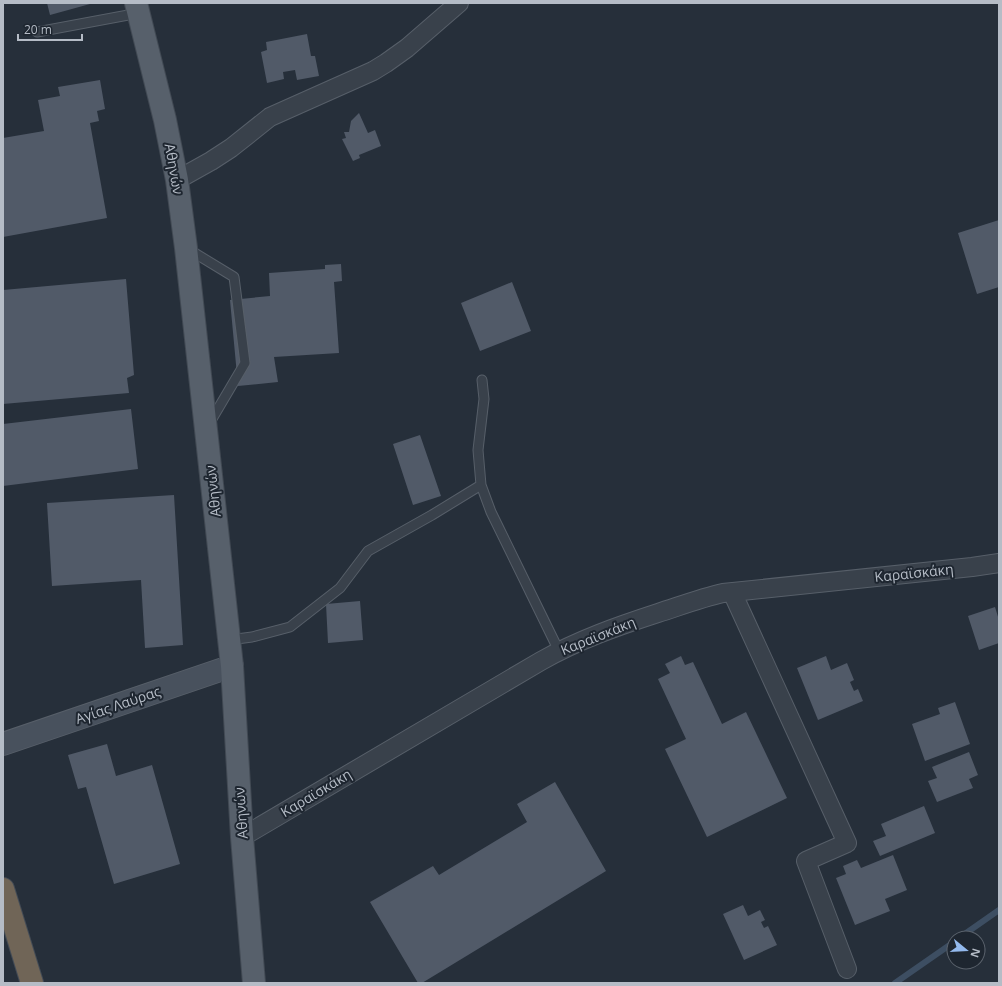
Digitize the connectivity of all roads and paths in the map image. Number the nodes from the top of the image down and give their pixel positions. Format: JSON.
{"nodes":[{"id":1,"x":459,"y":3,"type":"edge"},
{"id":2,"x":138,"y":8,"type":"edge"},
{"id":3,"x":37,"y":32,"type":"dead end"},
{"id":4,"x":177,"y":180,"type":"junction"},
{"id":5,"x":186,"y":248,"type":"junction"},
{"id":6,"x":482,"y":380,"type":"dead end"},
{"id":7,"x":206,"y":429,"type":"junction"},
{"id":8,"x":481,"y":485,"type":"junction"},
{"id":9,"x":999,"y":563,"type":"edge"},
{"id":10,"x":732,"y":592,"type":"junction"},
{"id":11,"x":229,"y":640,"type":"junction"},
{"id":12,"x":558,"y":651,"type":"junction"},
{"id":13,"x":232,"y":666,"type":"junction"},
{"id":14,"x":3,"y":744,"type":"edge"},
{"id":15,"x":242,"y":837,"type":"junction"},
{"id":16,"x":3,"y":889,"type":"edge"},
{"id":17,"x":847,"y":969,"type":"dead end"},
{"id":18,"x":32,"y":983,"type":"edge"},
{"id":19,"x":254,"y":983,"type":"edge"}],
"edges":[{"from":1,"to":4,"type":"street"},
{"from":2,"to":3,"type":"lane"},
{"from":2,"to":4,"type":"main road","name":"Αθηνών"},
{"from":4,"to":5,"type":"main road","name":"Αθηνών"},
{"from":5,"to":7,"type":"main road","name":"Αθηνών"},
{"from":5,"to":7,"type":"lane"},
{"from":6,"to":8,"type":"lane"},
{"from":7,"to":11,"type":"main road","name":"Αθηνών"},
{"from":8,"to":11,"type":"lane"},
{"from":8,"to":12,"type":"lane"},
{"from":9,"to":10,"type":"street","name":"Καραϊσκάκη"},
{"from":10,"to":12,"type":"street","name":"Καραϊσκάκη"},
{"from":10,"to":17,"type":"street"},
{"from":11,"to":13,"type":"main road","name":"Αθηνών"},
{"from":12,"to":15,"type":"street","name":"Καραϊσκάκη"},
{"from":13,"to":14,"type":"street","name":"Αγίας Λαύρας"},
{"from":13,"to":15,"type":"main road","name":"Αθηνών"},
{"from":15,"to":19,"type":"main road","name":"Αθηνών"},
{"from":16,"to":18,"type":"highway"}]}
